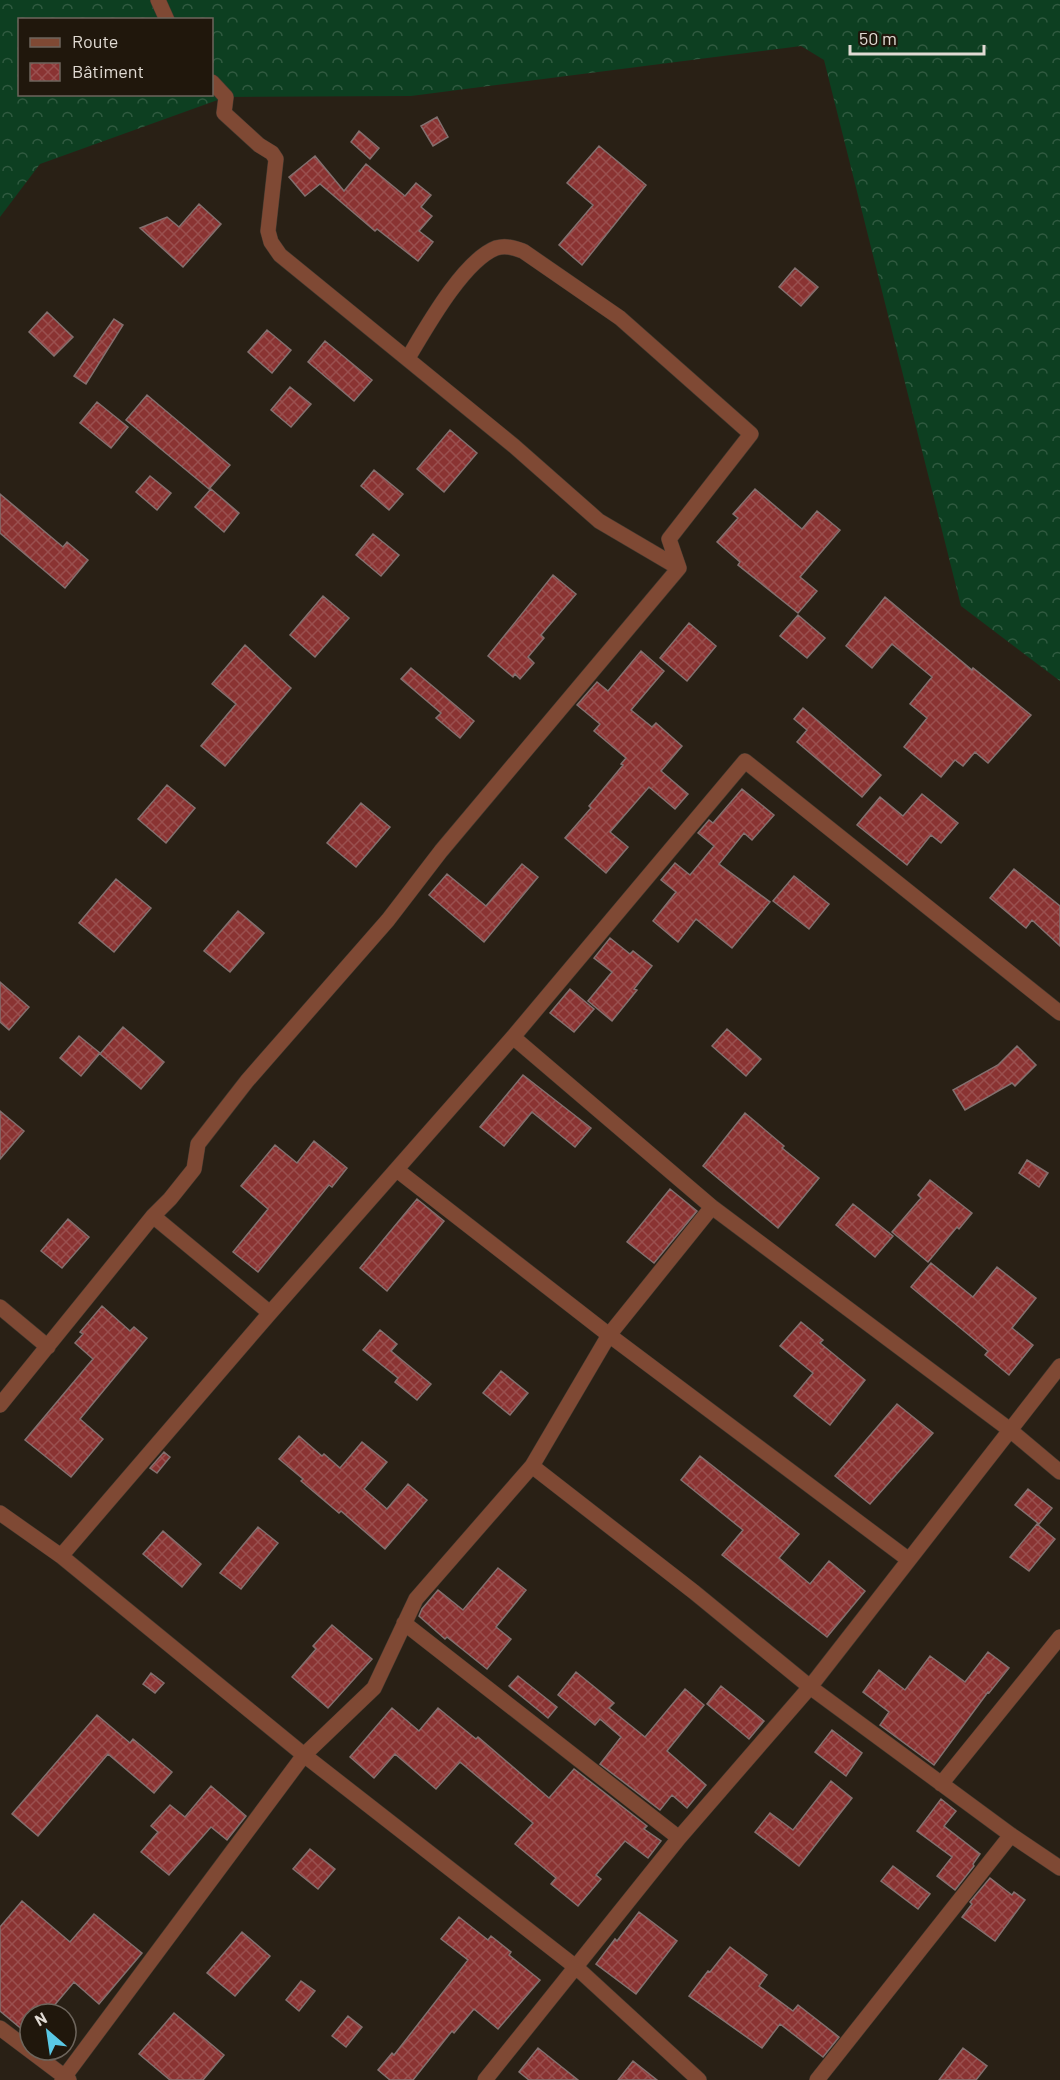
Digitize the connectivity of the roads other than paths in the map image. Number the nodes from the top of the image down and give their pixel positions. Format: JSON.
{"nodes":[{"id":1,"x":158,"y":0,"type":"edge"},
{"id":2,"x":166,"y":18,"type":"edge"},
{"id":3,"x":213,"y":83,"type":"edge"},
{"id":4,"x":408,"y":358,"type":"junction"},
{"id":5,"x":678,"y":568,"type":"junction"},
{"id":6,"x":1060,"y":1013,"type":"edge"},
{"id":7,"x":513,"y":1037,"type":"junction"},
{"id":8,"x":397,"y":1170,"type":"junction"},
{"id":9,"x":712,"y":1207,"type":"junction"},
{"id":10,"x":153,"y":1215,"type":"junction"},
{"id":11,"x":0,"y":1307,"type":"edge"},
{"id":12,"x":270,"y":1313,"type":"junction"},
{"id":13,"x":609,"y":1335,"type":"junction"},
{"id":14,"x":48,"y":1347,"type":"junction"},
{"id":15,"x":1060,"y":1366,"type":"edge"},
{"id":16,"x":0,"y":1405,"type":"edge"},
{"id":17,"x":1010,"y":1430,"type":"junction"},
{"id":18,"x":532,"y":1466,"type":"junction"},
{"id":19,"x":1060,"y":1472,"type":"edge"},
{"id":20,"x":0,"y":1513,"type":"edge"},
{"id":21,"x":61,"y":1556,"type":"junction"},
{"id":22,"x":909,"y":1560,"type":"junction"},
{"id":23,"x":404,"y":1623,"type":"junction"},
{"id":24,"x":1060,"y":1637,"type":"edge"},
{"id":25,"x":810,"y":1687,"type":"junction"},
{"id":26,"x":304,"y":1755,"type":"junction"},
{"id":27,"x":941,"y":1784,"type":"junction"},
{"id":28,"x":1011,"y":1835,"type":"junction"},
{"id":29,"x":679,"y":1838,"type":"junction"},
{"id":30,"x":1060,"y":1868,"type":"edge"},
{"id":31,"x":577,"y":1968,"type":"junction"},
{"id":32,"x":0,"y":2028,"type":"edge"},
{"id":33,"x":65,"y":2079,"type":"edge"},
{"id":34,"x":485,"y":2080,"type":"edge"},
{"id":35,"x":699,"y":2080,"type":"edge"},
{"id":36,"x":817,"y":2080,"type":"edge"}],
"edges":[{"from":1,"to":2,"type":"street"},
{"from":3,"to":4,"type":"street"},
{"from":4,"to":5,"type":"street"},
{"from":4,"to":5,"type":"street"},
{"from":5,"to":10,"type":"street"},
{"from":6,"to":7,"type":"street"},
{"from":7,"to":8,"type":"street"},
{"from":7,"to":9,"type":"street"},
{"from":8,"to":12,"type":"street"},
{"from":8,"to":13,"type":"street"},
{"from":9,"to":13,"type":"street"},
{"from":9,"to":17,"type":"street"},
{"from":10,"to":12,"type":"street"},
{"from":10,"to":14,"type":"street"},
{"from":11,"to":14,"type":"street"},
{"from":12,"to":21,"type":"street"},
{"from":13,"to":18,"type":"street"},
{"from":13,"to":22,"type":"street"},
{"from":14,"to":16,"type":"street"},
{"from":15,"to":17,"type":"street"},
{"from":17,"to":19,"type":"street"},
{"from":17,"to":22,"type":"street"},
{"from":18,"to":23,"type":"street"},
{"from":18,"to":25,"type":"street"},
{"from":20,"to":21,"type":"street"},
{"from":21,"to":26,"type":"street"},
{"from":22,"to":25,"type":"street"},
{"from":23,"to":26,"type":"street"},
{"from":23,"to":29,"type":"street"},
{"from":24,"to":27,"type":"street"},
{"from":25,"to":27,"type":"street"},
{"from":25,"to":29,"type":"street"},
{"from":26,"to":31,"type":"street"},
{"from":26,"to":33,"type":"street"},
{"from":27,"to":28,"type":"street"},
{"from":28,"to":30,"type":"street"},
{"from":28,"to":36,"type":"street"},
{"from":29,"to":31,"type":"street"},
{"from":31,"to":34,"type":"street"},
{"from":31,"to":35,"type":"street"},
{"from":32,"to":33,"type":"street"}]}
